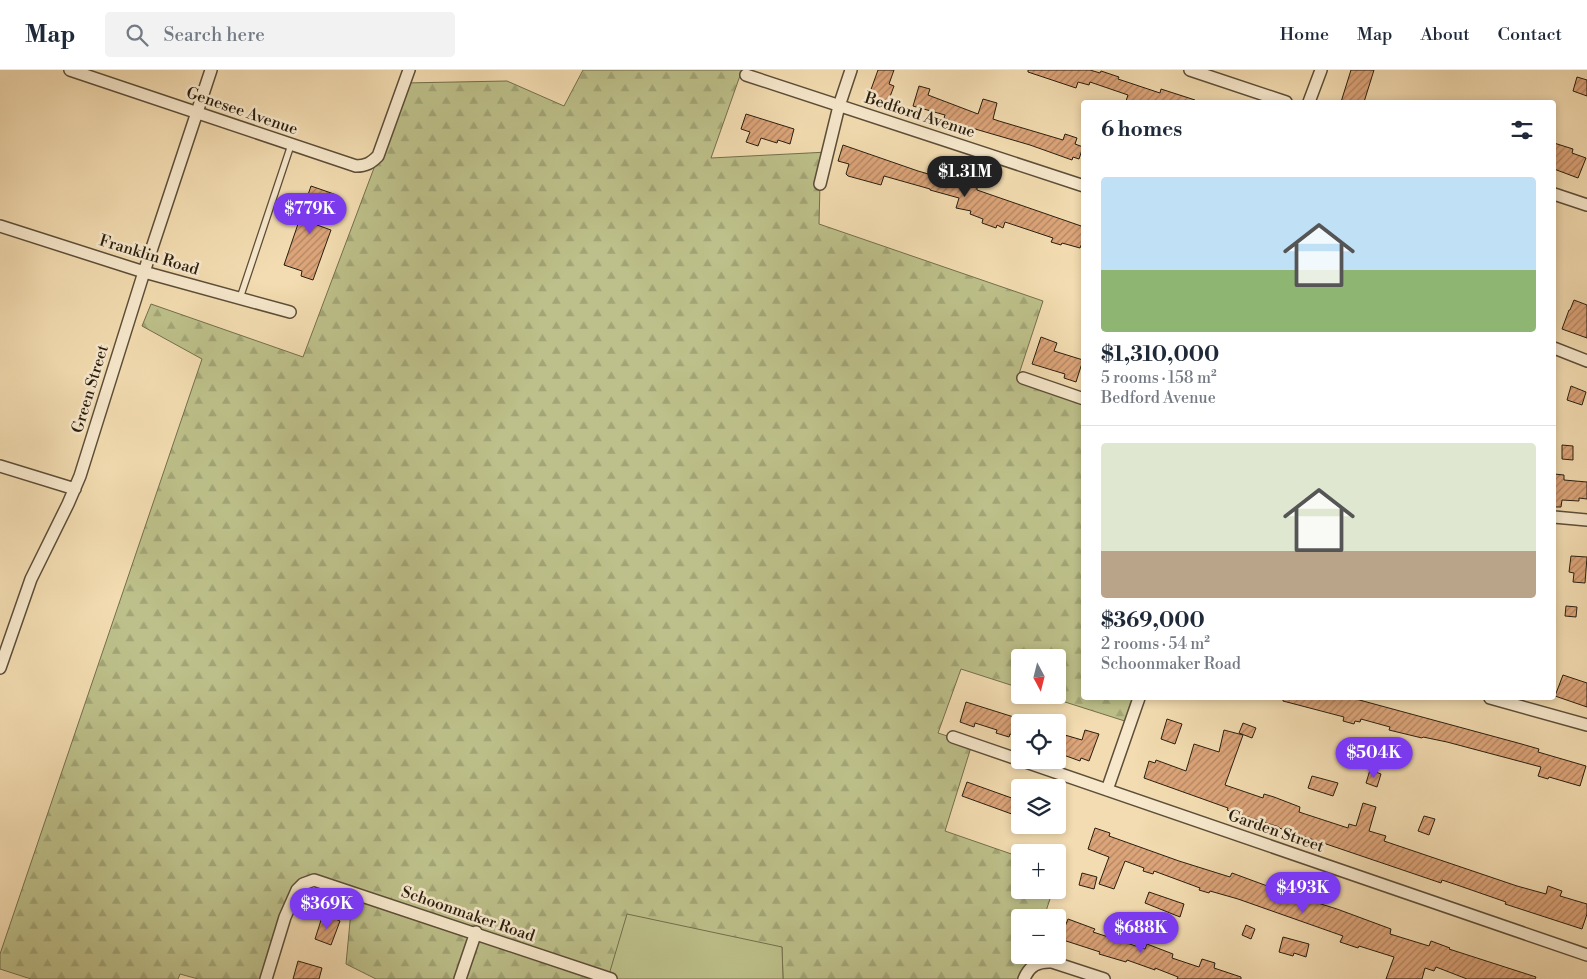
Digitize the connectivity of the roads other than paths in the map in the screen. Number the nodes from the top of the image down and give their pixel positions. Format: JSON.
{"nodes":[{"id":1,"x":70,"y":70,"type":"edge"},
{"id":2,"x":210,"y":70,"type":"edge"},
{"id":3,"x":409,"y":70,"type":"edge"},
{"id":4,"x":851,"y":70,"type":"edge"},
{"id":5,"x":1190,"y":70,"type":"edge"},
{"id":6,"x":1321,"y":70,"type":"edge"},
{"id":7,"x":746,"y":75,"type":"dead end"},
{"id":8,"x":1280,"y":100,"type":"edge"},
{"id":9,"x":1310,"y":100,"type":"edge"},
{"id":10,"x":839,"y":106,"type":"junction"},
{"id":11,"x":196,"y":113,"type":"junction"},
{"id":12,"x":290,"y":145,"type":"junction"},
{"id":13,"x":820,"y":184,"type":"dead end"},
{"id":14,"x":1081,"y":185,"type":"edge"},
{"id":15,"x":1556,"y":195,"type":"edge"},
{"id":16,"x":1587,"y":205,"type":"edge"},
{"id":17,"x":0,"y":226,"type":"edge"},
{"id":18,"x":144,"y":272,"type":"junction"},
{"id":19,"x":240,"y":298,"type":"junction"},
{"id":20,"x":290,"y":312,"type":"dead end"},
{"id":21,"x":1556,"y":349,"type":"edge"},
{"id":22,"x":1587,"y":361,"type":"edge"},
{"id":23,"x":1023,"y":378,"type":"dead end"},
{"id":24,"x":1081,"y":398,"type":"edge"},
{"id":25,"x":0,"y":466,"type":"edge"},
{"id":26,"x":75,"y":489,"type":"junction"},
{"id":27,"x":1556,"y":517,"type":"edge"},
{"id":28,"x":1587,"y":520,"type":"edge"},
{"id":29,"x":5,"y":636,"type":"edge"},
{"id":30,"x":0,"y":668,"type":"edge"},
{"id":31,"x":1139,"y":700,"type":"edge"},
{"id":32,"x":1497,"y":700,"type":"edge"},
{"id":33,"x":1587,"y":725,"type":"edge"},
{"id":34,"x":954,"y":738,"type":"dead end"},
{"id":35,"x":1107,"y":790,"type":"junction"},
{"id":36,"x":476,"y":933,"type":"junction"},
{"id":37,"x":1587,"y":954,"type":"edge"},
{"id":38,"x":266,"y":979,"type":"edge"},
{"id":39,"x":460,"y":979,"type":"edge"},
{"id":40,"x":611,"y":979,"type":"edge"},
{"id":41,"x":1024,"y":979,"type":"edge"},
{"id":42,"x":1104,"y":979,"type":"edge"}],
"edges":[{"from":1,"to":11,"type":"street","name":"Genesee Avenue"},
{"from":2,"to":11,"type":"street","name":"Green Street"},
{"from":3,"to":12,"type":"street","name":"Genesee Avenue"},
{"from":4,"to":10,"type":"street"},
{"from":5,"to":8,"type":"street"},
{"from":6,"to":9,"type":"street"},
{"from":7,"to":10,"type":"street","name":"Bedford Avenue"},
{"from":10,"to":13,"type":"street"},
{"from":10,"to":14,"type":"street","name":"Bedford Avenue"},
{"from":11,"to":12,"type":"street","name":"Genesee Avenue"},
{"from":11,"to":18,"type":"street","name":"Green Street"},
{"from":12,"to":19,"type":"lane"},
{"from":15,"to":16,"type":"street"},
{"from":17,"to":18,"type":"street","name":"Franklin Road"},
{"from":18,"to":19,"type":"street","name":"Franklin Road"},
{"from":18,"to":26,"type":"street","name":"Green Street"},
{"from":19,"to":20,"type":"street","name":"Franklin Road"},
{"from":21,"to":22,"type":"street"},
{"from":23,"to":24,"type":"street"},
{"from":25,"to":26,"type":"street"},
{"from":26,"to":29,"type":"street","name":"Green Street"},
{"from":27,"to":28,"type":"street"},
{"from":29,"to":30,"type":"street","name":"Green Street"},
{"from":31,"to":35,"type":"street"},
{"from":32,"to":33,"type":"street"},
{"from":34,"to":35,"type":"street","name":"Garden Street"},
{"from":35,"to":37,"type":"street","name":"Garden Street"},
{"from":36,"to":38,"type":"street","name":"Schoonmaker Road"},
{"from":36,"to":39,"type":"street"},
{"from":36,"to":40,"type":"street","name":"Schoonmaker Road"},
{"from":41,"to":42,"type":"street"}]}
